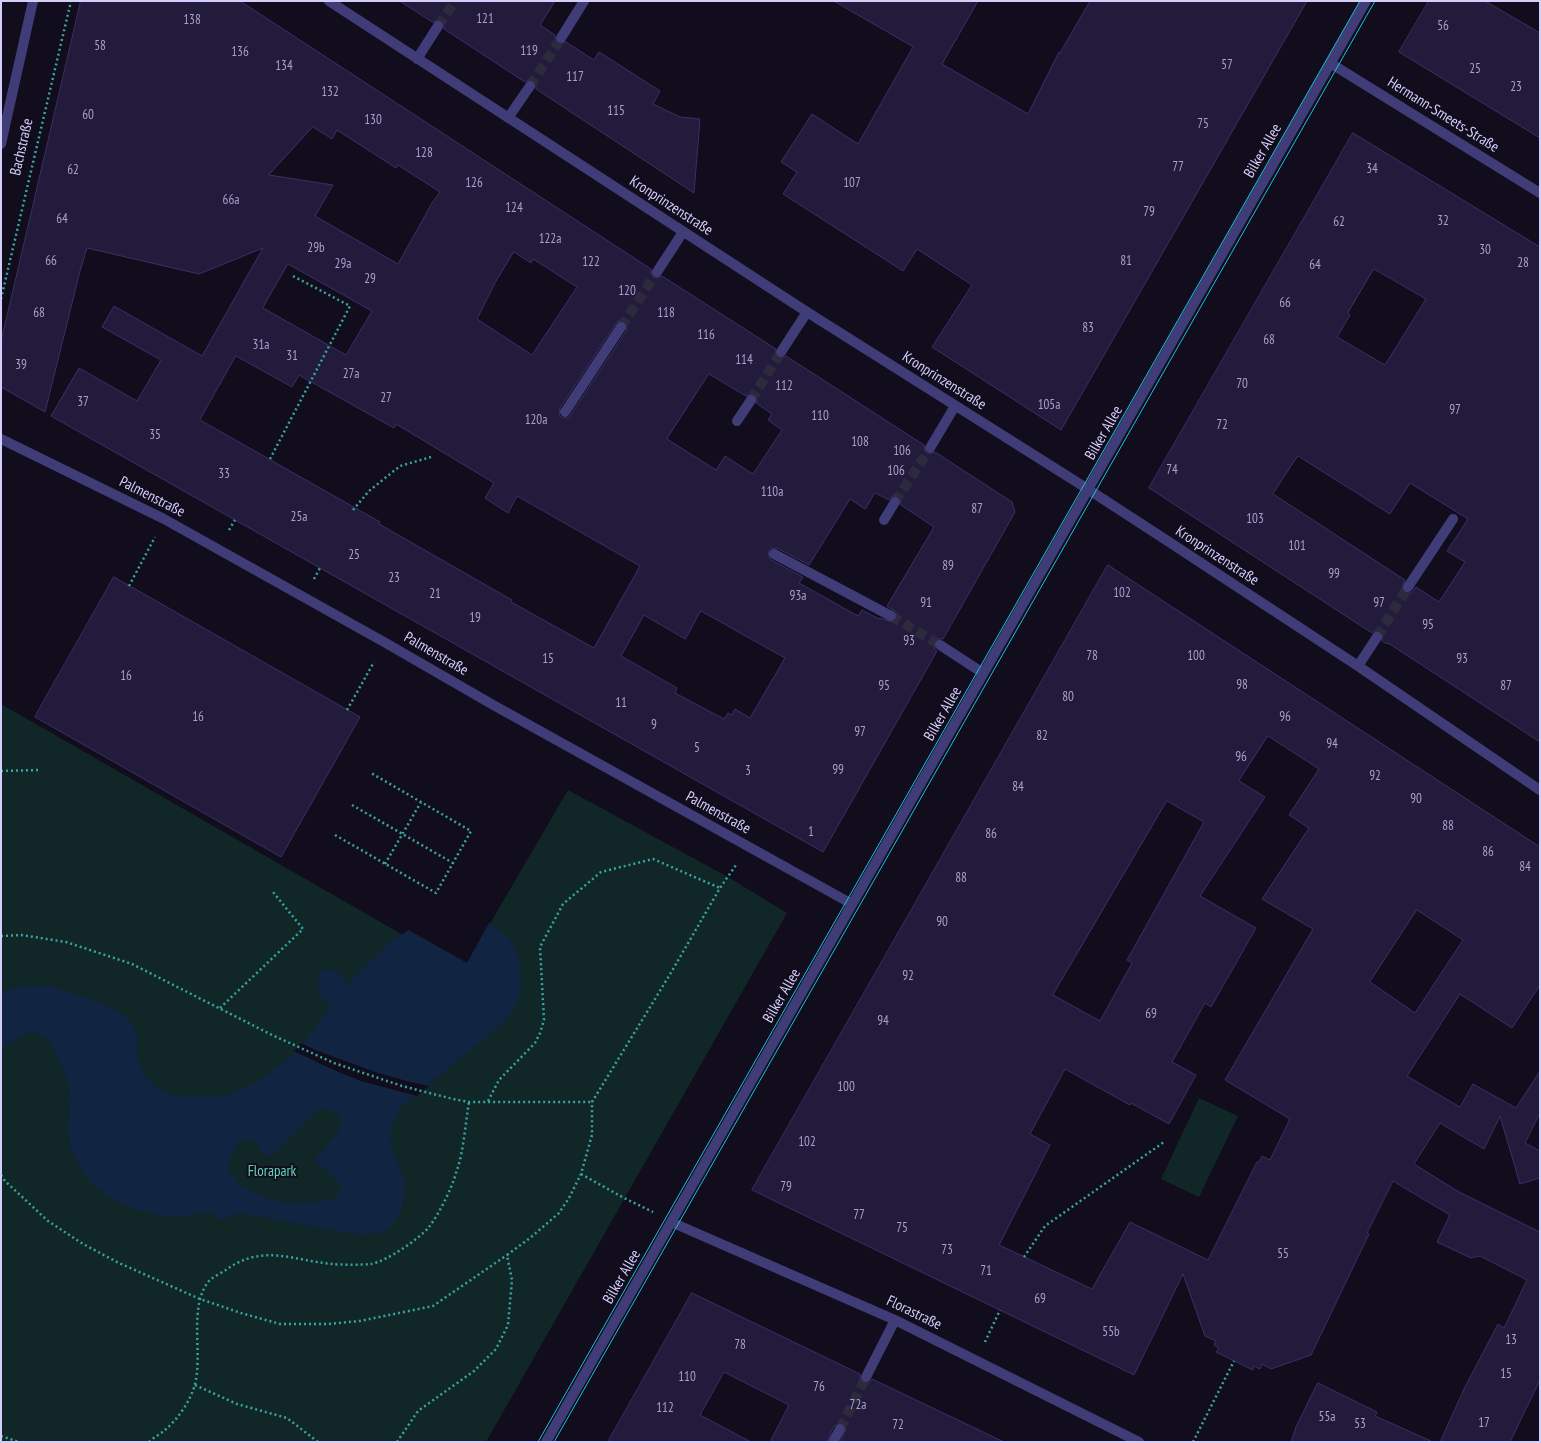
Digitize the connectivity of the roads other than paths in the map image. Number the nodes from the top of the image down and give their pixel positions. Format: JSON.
{"nodes":[{"id":1,"x":33,"y":1,"type":"edge"},
{"id":2,"x":329,"y":1,"type":"edge"},
{"id":3,"x":584,"y":1,"type":"edge"},
{"id":4,"x":1366,"y":1,"type":"edge"},
{"id":5,"x":438,"y":26,"type":"tunnel mouth"},
{"id":6,"x":561,"y":38,"type":"tunnel mouth"},
{"id":7,"x":416,"y":59,"type":"junction"},
{"id":8,"x":1330,"y":64,"type":"junction"},
{"id":9,"x":530,"y":86,"type":"tunnel mouth"},
{"id":10,"x":508,"y":118,"type":"junction"},
{"id":11,"x":1,"y":144,"type":"edge"},
{"id":12,"x":1540,"y":193,"type":"edge"},
{"id":13,"x":683,"y":232,"type":"junction"},
{"id":14,"x":657,"y":272,"type":"tunnel mouth"},
{"id":15,"x":807,"y":312,"type":"junction"},
{"id":16,"x":622,"y":327,"type":"tunnel mouth"},
{"id":17,"x":781,"y":352,"type":"tunnel mouth"},
{"id":18,"x":751,"y":400,"type":"tunnel mouth"},
{"id":19,"x":955,"y":406,"type":"junction"},
{"id":20,"x":565,"y":412,"type":"dead end"},
{"id":21,"x":737,"y":421,"type":"dead end"},
{"id":22,"x":1,"y":439,"type":"edge"},
{"id":23,"x":930,"y":448,"type":"tunnel mouth"},
{"id":24,"x":1088,"y":490,"type":"junction"},
{"id":25,"x":895,"y":502,"type":"tunnel mouth"},
{"id":26,"x":1453,"y":519,"type":"dead end"},
{"id":27,"x":884,"y":520,"type":"dead end"},
{"id":28,"x":774,"y":554,"type":"dead end"},
{"id":29,"x":1408,"y":587,"type":"tunnel mouth"},
{"id":30,"x":891,"y":616,"type":"tunnel mouth"},
{"id":31,"x":1377,"y":637,"type":"tunnel mouth"},
{"id":32,"x":940,"y":645,"type":"tunnel mouth"},
{"id":33,"x":1358,"y":666,"type":"junction"},
{"id":34,"x":983,"y":673,"type":"junction"},
{"id":35,"x":1540,"y":790,"type":"edge"},
{"id":36,"x":852,"y":904,"type":"junction"},
{"id":37,"x":671,"y":1222,"type":"junction"},
{"id":38,"x":895,"y":1320,"type":"junction"},
{"id":39,"x":866,"y":1377,"type":"tunnel mouth"},
{"id":40,"x":840,"y":1428,"type":"tunnel mouth"},
{"id":41,"x":546,"y":1442,"type":"edge"},
{"id":42,"x":833,"y":1442,"type":"edge"},
{"id":43,"x":1138,"y":1442,"type":"edge"}],
"edges":[{"from":1,"to":11,"type":"street","name":"Bachstraße"},
{"from":2,"to":7,"type":"street","name":"Kronprinzenstraße"},
{"from":3,"to":6,"type":"street"},
{"from":4,"to":8,"type":"street","name":"Bilker Allee"},
{"from":5,"to":7,"type":"street"},
{"from":7,"to":10,"type":"street","name":"Kronprinzenstraße"},
{"from":8,"to":12,"type":"street","name":"Hermann-Smeets-Straße"},
{"from":8,"to":24,"type":"street","name":"Bilker Allee"},
{"from":9,"to":10,"type":"street"},
{"from":10,"to":13,"type":"street","name":"Kronprinzenstraße"},
{"from":13,"to":14,"type":"street"},
{"from":13,"to":15,"type":"street","name":"Kronprinzenstraße"},
{"from":15,"to":17,"type":"street"},
{"from":15,"to":19,"type":"street","name":"Kronprinzenstraße"},
{"from":16,"to":20,"type":"street"},
{"from":18,"to":21,"type":"street"},
{"from":19,"to":23,"type":"street"},
{"from":19,"to":24,"type":"street","name":"Kronprinzenstraße"},
{"from":22,"to":36,"type":"street","name":"Palmenstraße"},
{"from":24,"to":33,"type":"street","name":"Kronprinzenstraße"},
{"from":24,"to":34,"type":"street","name":"Bilker Allee"},
{"from":25,"to":27,"type":"street"},
{"from":26,"to":29,"type":"street"},
{"from":28,"to":30,"type":"street"},
{"from":31,"to":33,"type":"street"},
{"from":32,"to":34,"type":"street"},
{"from":33,"to":35,"type":"street","name":"Kronprinzenstraße"},
{"from":34,"to":36,"type":"street","name":"Bilker Allee"},
{"from":36,"to":37,"type":"street","name":"Bilker Allee"},
{"from":37,"to":38,"type":"street","name":"Florastraße"},
{"from":37,"to":41,"type":"street","name":"Bilker Allee"},
{"from":38,"to":39,"type":"street"},
{"from":38,"to":43,"type":"street","name":"Florastraße"},
{"from":40,"to":42,"type":"street"}]}
